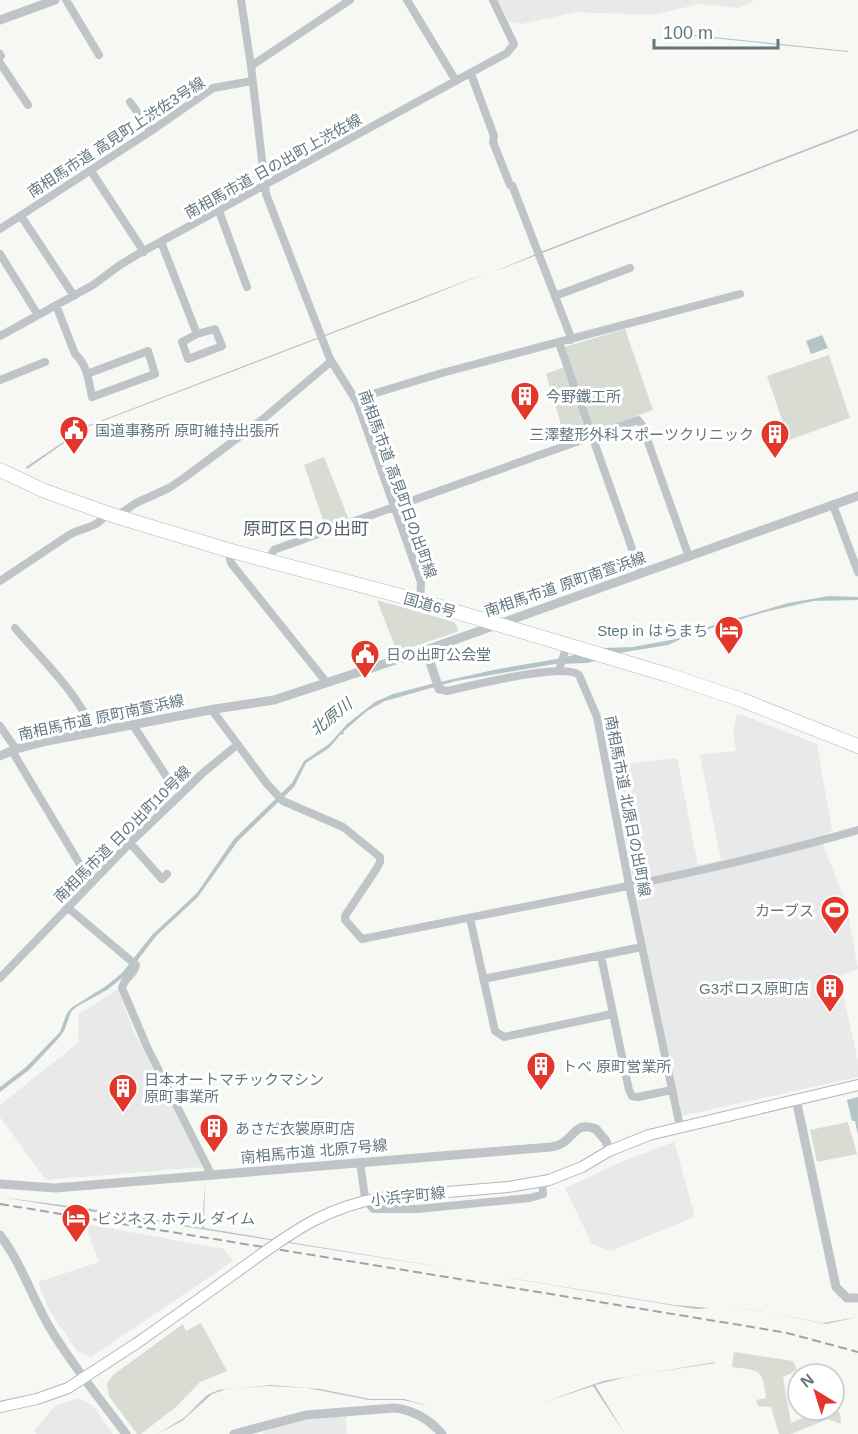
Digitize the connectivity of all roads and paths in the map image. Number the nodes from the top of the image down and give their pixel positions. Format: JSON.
{"nodes":[{"id":1,"x":55,"y":0,"type":"edge"},
{"id":2,"x":66,"y":0,"type":"edge"},
{"id":3,"x":241,"y":0,"type":"edge"},
{"id":4,"x":350,"y":0,"type":"edge"},
{"id":5,"x":407,"y":0,"type":"edge"},
{"id":6,"x":494,"y":0,"type":"edge"},
{"id":7,"x":0,"y":20,"type":"edge"},
{"id":8,"x":99,"y":55,"type":"dead end"},
{"id":9,"x":0,"y":58,"type":"edge"},
{"id":10,"x":251,"y":66,"type":"junction"},
{"id":11,"x":471,"y":74,"type":"junction"},
{"id":12,"x":252,"y":81,"type":"junction"},
{"id":13,"x":456,"y":81,"type":"junction"},
{"id":14,"x":130,"y":102,"type":"dead end"},
{"id":15,"x":28,"y":105,"type":"dead end"},
{"id":16,"x":151,"y":132,"type":"junction"},
{"id":17,"x":91,"y":171,"type":"junction"},
{"id":18,"x":264,"y":186,"type":"junction"},
{"id":19,"x":219,"y":211,"type":"junction"},
{"id":20,"x":21,"y":216,"type":"junction"},
{"id":21,"x":0,"y":230,"type":"edge"},
{"id":22,"x":161,"y":242,"type":"junction"},
{"id":23,"x":144,"y":252,"type":"junction"},
{"id":24,"x":1,"y":257,"type":"edge"},
{"id":25,"x":630,"y":268,"type":"dead end"},
{"id":26,"x":247,"y":287,"type":"dead end"},
{"id":27,"x":740,"y":294,"type":"dead end"},
{"id":28,"x":74,"y":296,"type":"junction"},
{"id":29,"x":555,"y":296,"type":"junction"},
{"id":30,"x":56,"y":305,"type":"junction"},
{"id":31,"x":38,"y":315,"type":"junction"},
{"id":32,"x":197,"y":334,"type":"junction"},
{"id":33,"x":0,"y":336,"type":"edge"},
{"id":34,"x":570,"y":340,"type":"junction"},
{"id":35,"x":559,"y":343,"type":"junction"},
{"id":36,"x":45,"y":362,"type":"dead end"},
{"id":37,"x":332,"y":363,"type":"junction"},
{"id":38,"x":87,"y":374,"type":"junction"},
{"id":39,"x":0,"y":380,"type":"edge"},
{"id":40,"x":356,"y":399,"type":"junction"},
{"id":41,"x":592,"y":436,"type":"junction"},
{"id":42,"x":0,"y":470,"type":"edge"},
{"id":43,"x":858,"y":496,"type":"edge"},
{"id":44,"x":833,"y":505,"type":"junction"},
{"id":45,"x":395,"y":507,"type":"junction"},
{"id":46,"x":112,"y":515,"type":"junction"},
{"id":47,"x":228,"y":550,"type":"junction"},
{"id":48,"x":689,"y":557,"type":"junction"},
{"id":49,"x":268,"y":560,"type":"junction"},
{"id":50,"x":858,"y":572,"type":"edge"},
{"id":51,"x":641,"y":574,"type":"junction"},
{"id":52,"x":0,"y":581,"type":"edge"},
{"id":53,"x":420,"y":601,"type":"junction"},
{"id":54,"x":495,"y":625,"type":"junction"},
{"id":55,"x":15,"y":628,"type":"dead end"},
{"id":56,"x":426,"y":650,"type":"junction"},
{"id":57,"x":568,"y":650,"type":"junction"},
{"id":58,"x":560,"y":668,"type":"junction"},
{"id":59,"x":327,"y":683,"type":"junction"},
{"id":60,"x":439,"y":689,"type":"joint"},
{"id":61,"x":212,"y":710,"type":"junction"},
{"id":62,"x":133,"y":725,"type":"junction"},
{"id":63,"x":0,"y":726,"type":"edge"},
{"id":64,"x":94,"y":732,"type":"junction"},
{"id":65,"x":237,"y":745,"type":"junction"},
{"id":66,"x":858,"y":746,"type":"edge"},
{"id":67,"x":14,"y":750,"type":"junction"},
{"id":68,"x":0,"y":756,"type":"edge"},
{"id":69,"x":168,"y":779,"type":"dead end"},
{"id":70,"x":858,"y":830,"type":"edge"},
{"id":71,"x":130,"y":843,"type":"junction"},
{"id":72,"x":168,"y":874,"type":"dead end"},
{"id":73,"x":90,"y":883,"type":"junction"},
{"id":74,"x":628,"y":885,"type":"junction"},
{"id":75,"x":67,"y":907,"type":"junction"},
{"id":76,"x":470,"y":918,"type":"junction"},
{"id":77,"x":642,"y":947,"type":"junction"},
{"id":78,"x":601,"y":956,"type":"junction"},
{"id":79,"x":0,"y":978,"type":"edge"},
{"id":80,"x":483,"y":979,"type":"junction"},
{"id":81,"x":612,"y":1014,"type":"junction"},
{"id":82,"x":858,"y":1085,"type":"edge"},
{"id":83,"x":672,"y":1090,"type":"junction"},
{"id":84,"x":796,"y":1099,"type":"junction"},
{"id":85,"x":680,"y":1127,"type":"junction"},
{"id":86,"x":609,"y":1151,"type":"junction"},
{"id":87,"x":360,"y":1162,"type":"junction"},
{"id":88,"x":210,"y":1174,"type":"junction"},
{"id":89,"x":542,"y":1181,"type":"junction"},
{"id":90,"x":0,"y":1184,"type":"edge"},
{"id":91,"x":0,"y":1235,"type":"edge"},
{"id":92,"x":858,"y":1298,"type":"edge"},
{"id":93,"x":85,"y":1378,"type":"junction"},
{"id":94,"x":0,"y":1407,"type":"edge"},
{"id":95,"x":126,"y":1434,"type":"edge"},
{"id":96,"x":234,"y":1434,"type":"edge"},
{"id":97,"x":442,"y":1434,"type":"edge"}],
"edges":[{"from":1,"to":7,"type":"street"},
{"from":2,"to":8,"type":"street"},
{"from":3,"to":10,"type":"street","name":"南相馬市道 高見町日の出町線"},
{"from":4,"to":10,"type":"street"},
{"from":5,"to":13,"type":"street"},
{"from":6,"to":11,"type":"street","name":"南相馬市道 日の出町上渋佐線"},
{"from":9,"to":15,"type":"street"},
{"from":10,"to":12,"type":"street","name":"南相馬市道 高見町日の出町線"},
{"from":11,"to":13,"type":"street","name":"南相馬市道 日の出町上渋佐線"},
{"from":11,"to":29,"type":"street"},
{"from":12,"to":16,"type":"street","name":"南相馬市道 高見町上渋佐3号線"},
{"from":12,"to":18,"type":"street","name":"南相馬市道 高見町日の出町線"},
{"from":13,"to":18,"type":"street","name":"南相馬市道 日の出町上渋佐線"},
{"from":14,"to":16,"type":"street"},
{"from":16,"to":17,"type":"street","name":"南相馬市道 高見町上渋佐3号線"},
{"from":17,"to":20,"type":"street","name":"南相馬市道 高見町上渋佐3号線"},
{"from":17,"to":23,"type":"street"},
{"from":18,"to":19,"type":"street","name":"南相馬市道 日の出町上渋佐線"},
{"from":18,"to":37,"type":"street","name":"南相馬市道 高見町日の出町線"},
{"from":19,"to":22,"type":"street","name":"南相馬市道 日の出町上渋佐線"},
{"from":19,"to":26,"type":"street"},
{"from":20,"to":21,"type":"street","name":"南相馬市道 高見町上渋佐3号線"},
{"from":20,"to":28,"type":"street"},
{"from":22,"to":23,"type":"street","name":"南相馬市道 日の出町上渋佐線"},
{"from":22,"to":32,"type":"street"},
{"from":23,"to":28,"type":"street","name":"南相馬市道 日の出町上渋佐線"},
{"from":24,"to":31,"type":"street"},
{"from":25,"to":29,"type":"street"},
{"from":27,"to":34,"type":"street"},
{"from":28,"to":30,"type":"street","name":"南相馬市道 日の出町上渋佐線"},
{"from":29,"to":34,"type":"street"},
{"from":30,"to":31,"type":"street","name":"南相馬市道 日の出町上渋佐線"},
{"from":30,"to":38,"type":"street"},
{"from":31,"to":33,"type":"street","name":"南相馬市道 日の出町上渋佐線"},
{"from":32,"to":32,"type":"street"},
{"from":34,"to":35,"type":"street"},
{"from":35,"to":40,"type":"street"},
{"from":35,"to":41,"type":"street"},
{"from":36,"to":39,"type":"street"},
{"from":37,"to":40,"type":"street","name":"南相馬市道 高見町日の出町線"},
{"from":37,"to":46,"type":"street"},
{"from":38,"to":38,"type":"street"},
{"from":40,"to":45,"type":"street","name":"南相馬市道 高見町日の出町線"},
{"from":41,"to":45,"type":"street"},
{"from":41,"to":48,"type":"street"},
{"from":41,"to":51,"type":"street"},
{"from":42,"to":46,"type":"highway","name":"国道6号"},
{"from":43,"to":44,"type":"street","name":"南相馬市道 原町南萱浜線"},
{"from":44,"to":48,"type":"street","name":"南相馬市道 原町南萱浜線"},
{"from":44,"to":50,"type":"street"},
{"from":45,"to":49,"type":"street"},
{"from":45,"to":53,"type":"street","name":"南相馬市道 高見町日の出町線"},
{"from":46,"to":47,"type":"highway","name":"国道6号"},
{"from":46,"to":52,"type":"street"},
{"from":47,"to":49,"type":"highway","name":"国道6号"},
{"from":47,"to":59,"type":"street"},
{"from":48,"to":51,"type":"street","name":"南相馬市道 原町南萱浜線"},
{"from":49,"to":53,"type":"highway","name":"国道6号"},
{"from":51,"to":54,"type":"street","name":"南相馬市道 原町南萱浜線"},
{"from":53,"to":54,"type":"highway","name":"国道6号"},
{"from":54,"to":56,"type":"street","name":"南相馬市道 原町南萱浜線"},
{"from":54,"to":57,"type":"highway","name":"国道6号"},
{"from":55,"to":64,"type":"street"},
{"from":56,"to":59,"type":"street","name":"南相馬市道 原町南萱浜線"},
{"from":56,"to":60,"type":"street"},
{"from":57,"to":58,"type":"street"},
{"from":57,"to":66,"type":"highway","name":"国道6号"},
{"from":58,"to":60,"type":"street"},
{"from":58,"to":74,"type":"street","name":"南相馬市道 北原日の出町線"},
{"from":59,"to":61,"type":"street","name":"南相馬市道 原町南萱浜線"},
{"from":61,"to":62,"type":"street","name":"南相馬市道 原町南萱浜線"},
{"from":61,"to":65,"type":"street"},
{"from":62,"to":64,"type":"street","name":"南相馬市道 原町南萱浜線"},
{"from":62,"to":69,"type":"street"},
{"from":63,"to":67,"type":"street"},
{"from":64,"to":67,"type":"street","name":"南相馬市道 原町南萱浜線"},
{"from":65,"to":71,"type":"street","name":"南相馬市道 日の出町10号線"},
{"from":65,"to":76,"type":"street"},
{"from":67,"to":68,"type":"street","name":"南相馬市道 原町南萱浜線"},
{"from":67,"to":73,"type":"street"},
{"from":70,"to":74,"type":"street"},
{"from":71,"to":72,"type":"street"},
{"from":71,"to":73,"type":"street","name":"南相馬市道 日の出町10号線"},
{"from":73,"to":75,"type":"street","name":"南相馬市道 日の出町10号線"},
{"from":74,"to":76,"type":"street"},
{"from":74,"to":77,"type":"street","name":"南相馬市道 北原日の出町線"},
{"from":75,"to":79,"type":"street","name":"南相馬市道 日の出町10号線"},
{"from":75,"to":88,"type":"street"},
{"from":76,"to":80,"type":"street"},
{"from":77,"to":78,"type":"street"},
{"from":77,"to":83,"type":"street","name":"南相馬市道 北原日の出町線"},
{"from":78,"to":80,"type":"street"},
{"from":78,"to":81,"type":"street"},
{"from":80,"to":81,"type":"street"},
{"from":81,"to":83,"type":"street"},
{"from":82,"to":84,"type":"main road","name":"小浜字町線"},
{"from":83,"to":85,"type":"street","name":"南相馬市道 北原日の出町線"},
{"from":84,"to":85,"type":"main road","name":"小浜字町線"},
{"from":84,"to":92,"type":"street"},
{"from":85,"to":86,"type":"main road","name":"小浜字町線"},
{"from":86,"to":87,"type":"street","name":"南相馬市道 北原7号線"},
{"from":86,"to":89,"type":"main road","name":"小浜字町線"},
{"from":87,"to":88,"type":"street","name":"南相馬市道 北原7号線"},
{"from":87,"to":89,"type":"street"},
{"from":88,"to":90,"type":"street","name":"南相馬市道 北原7号線"},
{"from":89,"to":93,"type":"main road","name":"小浜字町線","bridge":true},
{"from":91,"to":93,"type":"street"},
{"from":93,"to":94,"type":"main road","name":"小浜字町線"},
{"from":93,"to":95,"type":"street"},
{"from":96,"to":97,"type":"street"}]}
